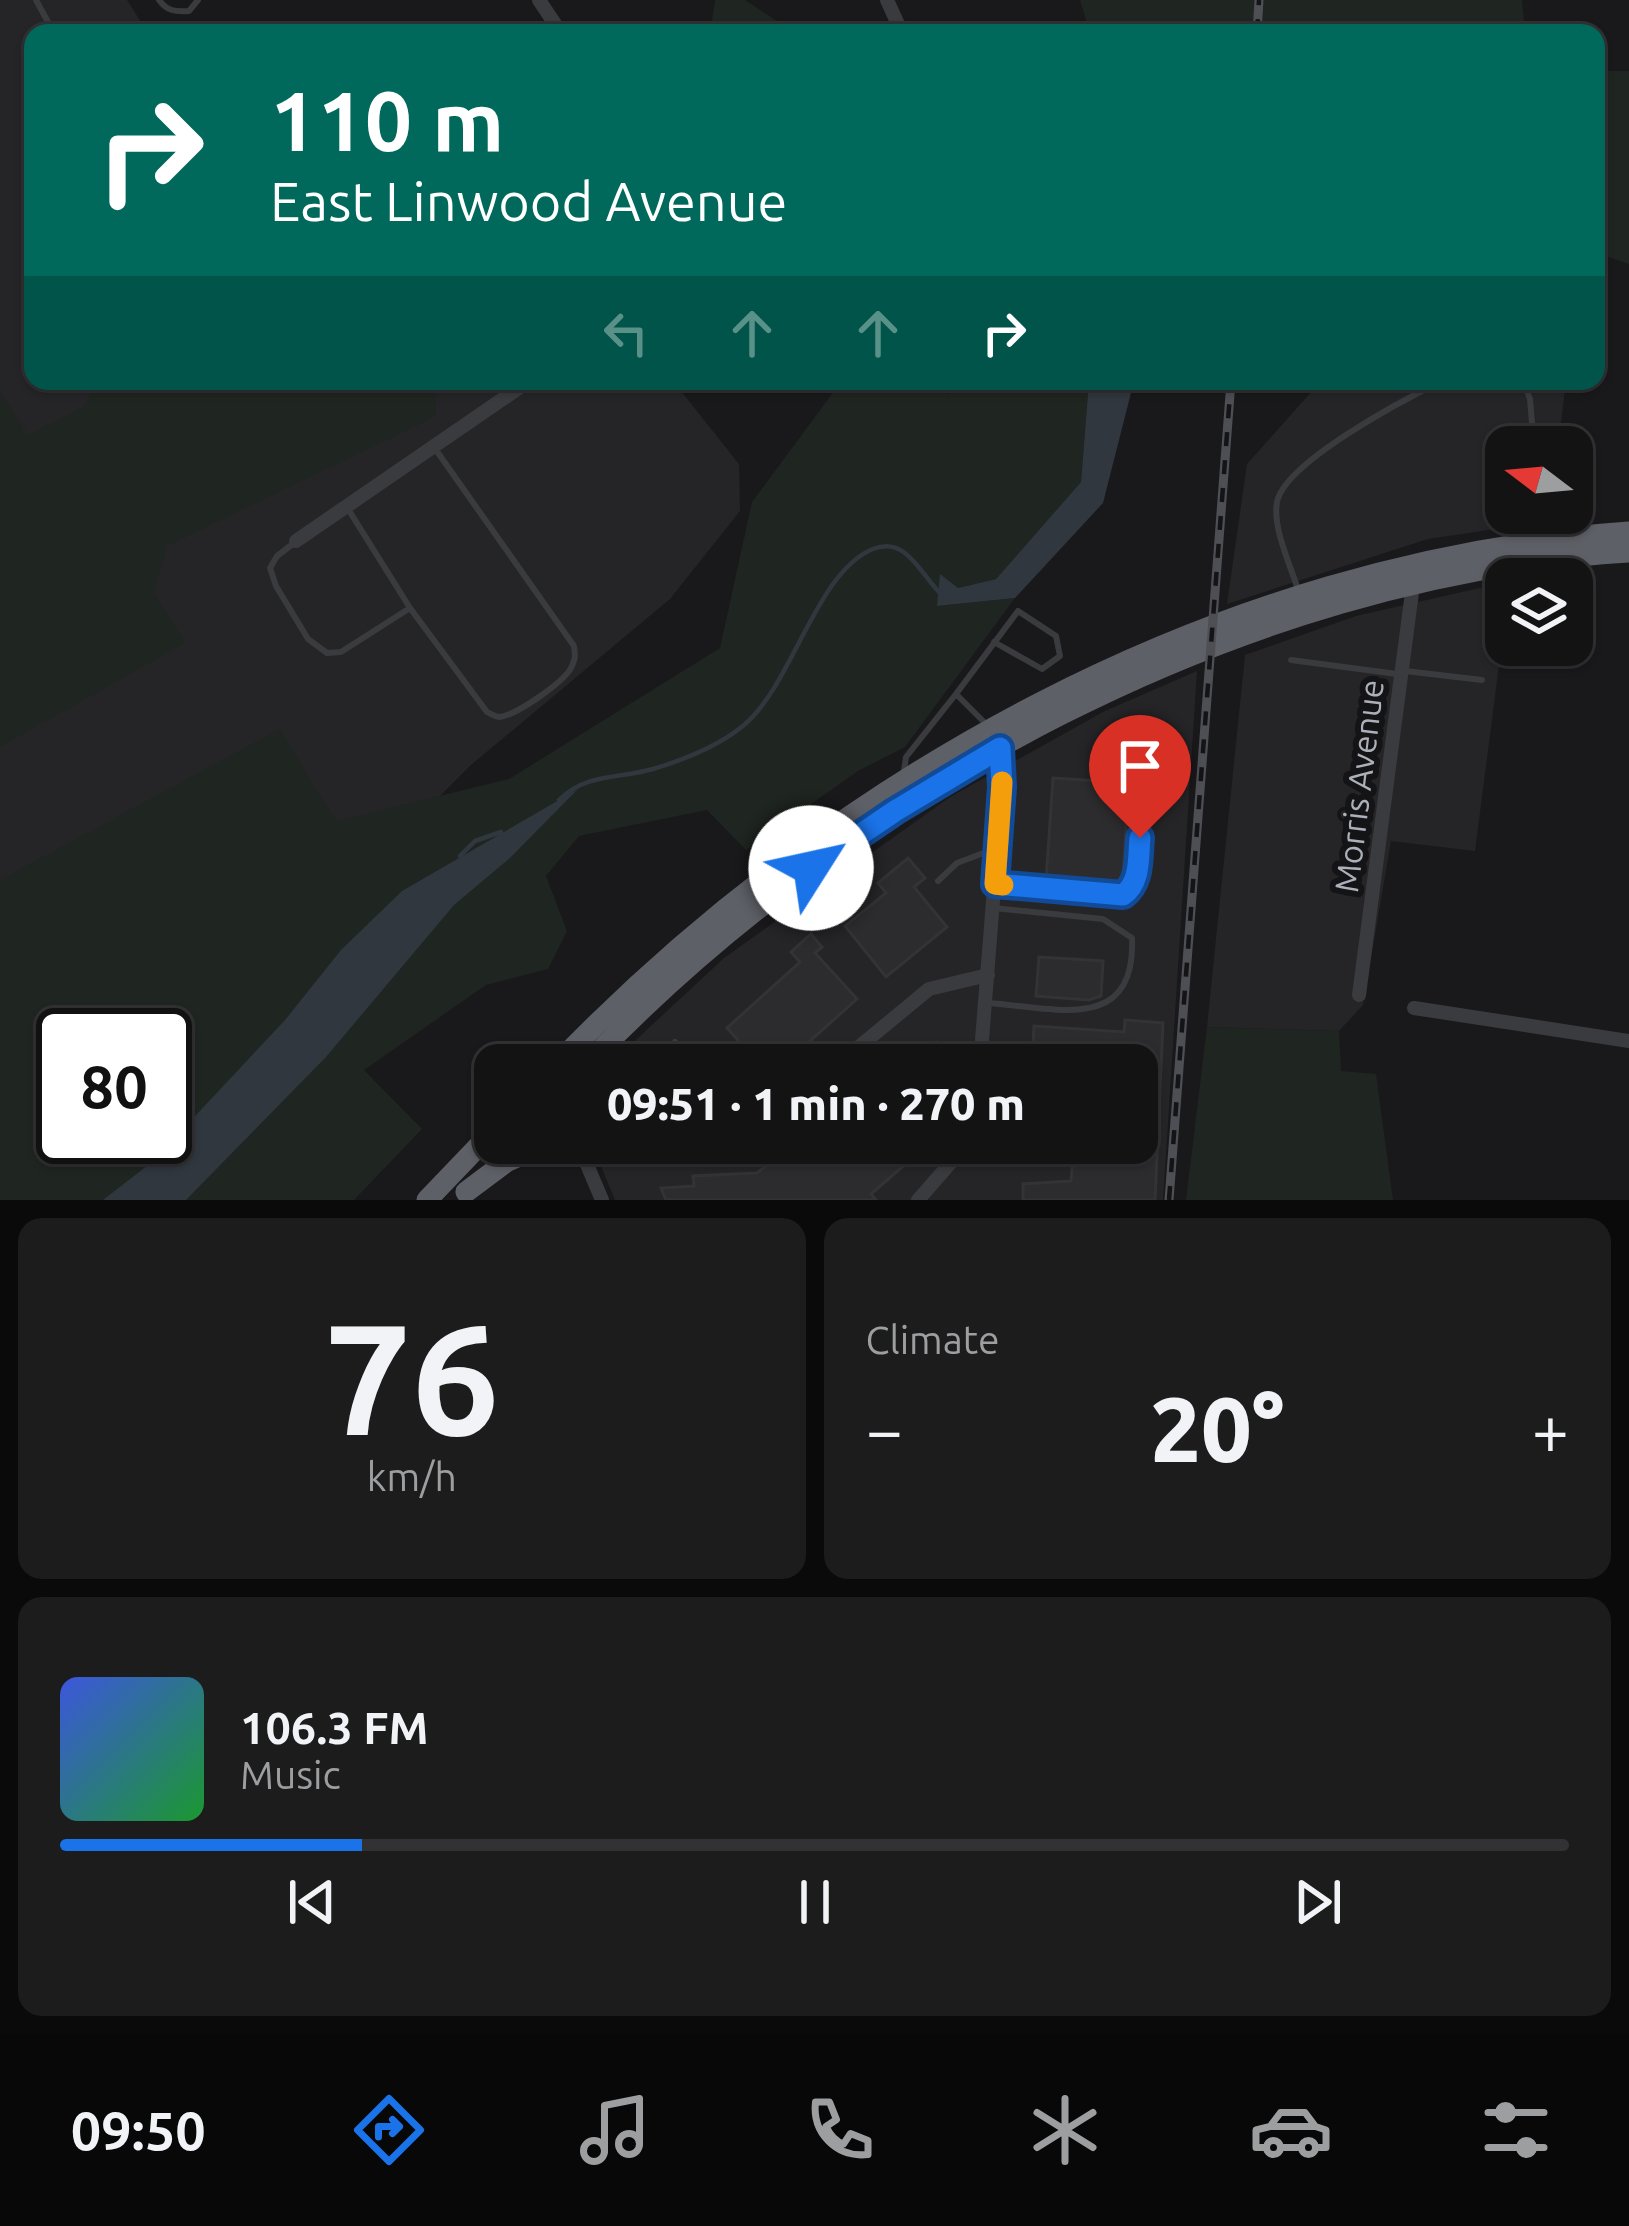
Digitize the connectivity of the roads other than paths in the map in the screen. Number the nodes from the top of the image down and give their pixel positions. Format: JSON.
{"nodes":[{"id":1,"x":159,"y":0,"type":"edge"},
{"id":2,"x":198,"y":0,"type":"edge"},
{"id":3,"x":516,"y":390,"type":"edge"},
{"id":4,"x":1424,"y":390,"type":"edge"},
{"id":5,"x":1526,"y":390,"type":"edge"},
{"id":6,"x":1532,"y":426,"type":"edge"},
{"id":7,"x":434,"y":447,"type":"junction"},
{"id":8,"x":347,"y":508,"type":"junction"},
{"id":9,"x":1629,"y":532,"type":"edge"},
{"id":10,"x":1534,"y":534,"type":"edge"},
{"id":11,"x":1534,"y":540,"type":"junction"},
{"id":12,"x":296,"y":541,"type":"joint"},
{"id":13,"x":1629,"y":552,"type":"edge"},
{"id":14,"x":1413,"y":585,"type":"junction"},
{"id":15,"x":1300,"y":596,"type":"junction"},
{"id":16,"x":410,"y":608,"type":"junction"},
{"id":17,"x":994,"y":643,"type":"junction"},
{"id":18,"x":1291,"y":660,"type":"dead end"},
{"id":19,"x":1401,"y":672,"type":"junction"},
{"id":20,"x":1482,"y":680,"type":"dead end"},
{"id":21,"x":956,"y":694,"type":"junction"},
{"id":22,"x":996,"y":739,"type":"junction"},
{"id":23,"x":903,"y":781,"type":"junction"},
{"id":24,"x":1143,"y":798,"type":"dead end"},
{"id":25,"x":998,"y":848,"type":"junction"},
{"id":26,"x":938,"y":880,"type":"dead end"},
{"id":27,"x":995,"y":884,"type":"junction"},
{"id":28,"x":993,"y":908,"type":"junction"},
{"id":29,"x":988,"y":975,"type":"junction"},
{"id":30,"x":1359,"y":995,"type":"dead end"},
{"id":31,"x":986,"y":1003,"type":"junction"},
{"id":32,"x":1414,"y":1008,"type":"dead end"},
{"id":33,"x":1629,"y":1041,"type":"edge"},
{"id":34,"x":577,"y":1044,"type":"edge"},
{"id":35,"x":607,"y":1044,"type":"edge"},
{"id":36,"x":863,"y":1044,"type":"edge"},
{"id":37,"x":982,"y":1044,"type":"edge"},
{"id":38,"x":474,"y":1151,"type":"edge"},
{"id":39,"x":493,"y":1164,"type":"edge"},
{"id":40,"x":503,"y":1164,"type":"edge"},
{"id":41,"x":581,"y":1164,"type":"edge"},
{"id":42,"x":950,"y":1164,"type":"edge"},
{"id":43,"x":463,"y":1196,"type":"edge"},
{"id":44,"x":427,"y":1200,"type":"edge"},
{"id":45,"x":602,"y":1200,"type":"edge"},
{"id":46,"x":918,"y":1200,"type":"edge"}],
"edges":[{"from":1,"to":2,"type":"lane"},
{"from":3,"to":7,"type":"street"},
{"from":4,"to":15,"type":"lane"},
{"from":5,"to":6,"type":"lane"},
{"from":7,"to":8,"type":"street"},
{"from":7,"to":16,"type":"lane"},
{"from":8,"to":12,"type":"street"},
{"from":8,"to":16,"type":"lane"},
{"from":9,"to":11,"type":"highway"},
{"from":10,"to":11,"type":"lane"},
{"from":11,"to":15,"type":"highway"},
{"from":12,"to":16,"type":"lane"},
{"from":13,"to":14,"type":"highway"},
{"from":14,"to":19,"type":"street","name":"Morris Avenue"},
{"from":14,"to":22,"type":"highway"},
{"from":15,"to":22,"type":"highway"},
{"from":17,"to":17,"type":"lane"},
{"from":17,"to":21,"type":"lane"},
{"from":18,"to":19,"type":"lane"},
{"from":19,"to":20,"type":"lane"},
{"from":19,"to":30,"type":"street","name":"Morris Avenue"},
{"from":21,"to":22,"type":"lane"},
{"from":21,"to":23,"type":"lane"},
{"from":22,"to":23,"type":"highway"},
{"from":22,"to":25,"type":"street"},
{"from":22,"to":35,"type":"highway"},
{"from":23,"to":34,"type":"highway"},
{"from":24,"to":27,"type":"lane"},
{"from":25,"to":26,"type":"lane"},
{"from":25,"to":27,"type":"street"},
{"from":27,"to":28,"type":"street"},
{"from":28,"to":29,"type":"street"},
{"from":28,"to":31,"type":"lane"},
{"from":29,"to":31,"type":"street"},
{"from":29,"to":36,"type":"street"},
{"from":31,"to":37,"type":"street"},
{"from":32,"to":33,"type":"street"},
{"from":38,"to":44,"type":"highway"},
{"from":39,"to":43,"type":"highway"},
{"from":40,"to":43,"type":"highway"},
{"from":41,"to":45,"type":"street"},
{"from":42,"to":46,"type":"street"}]}
